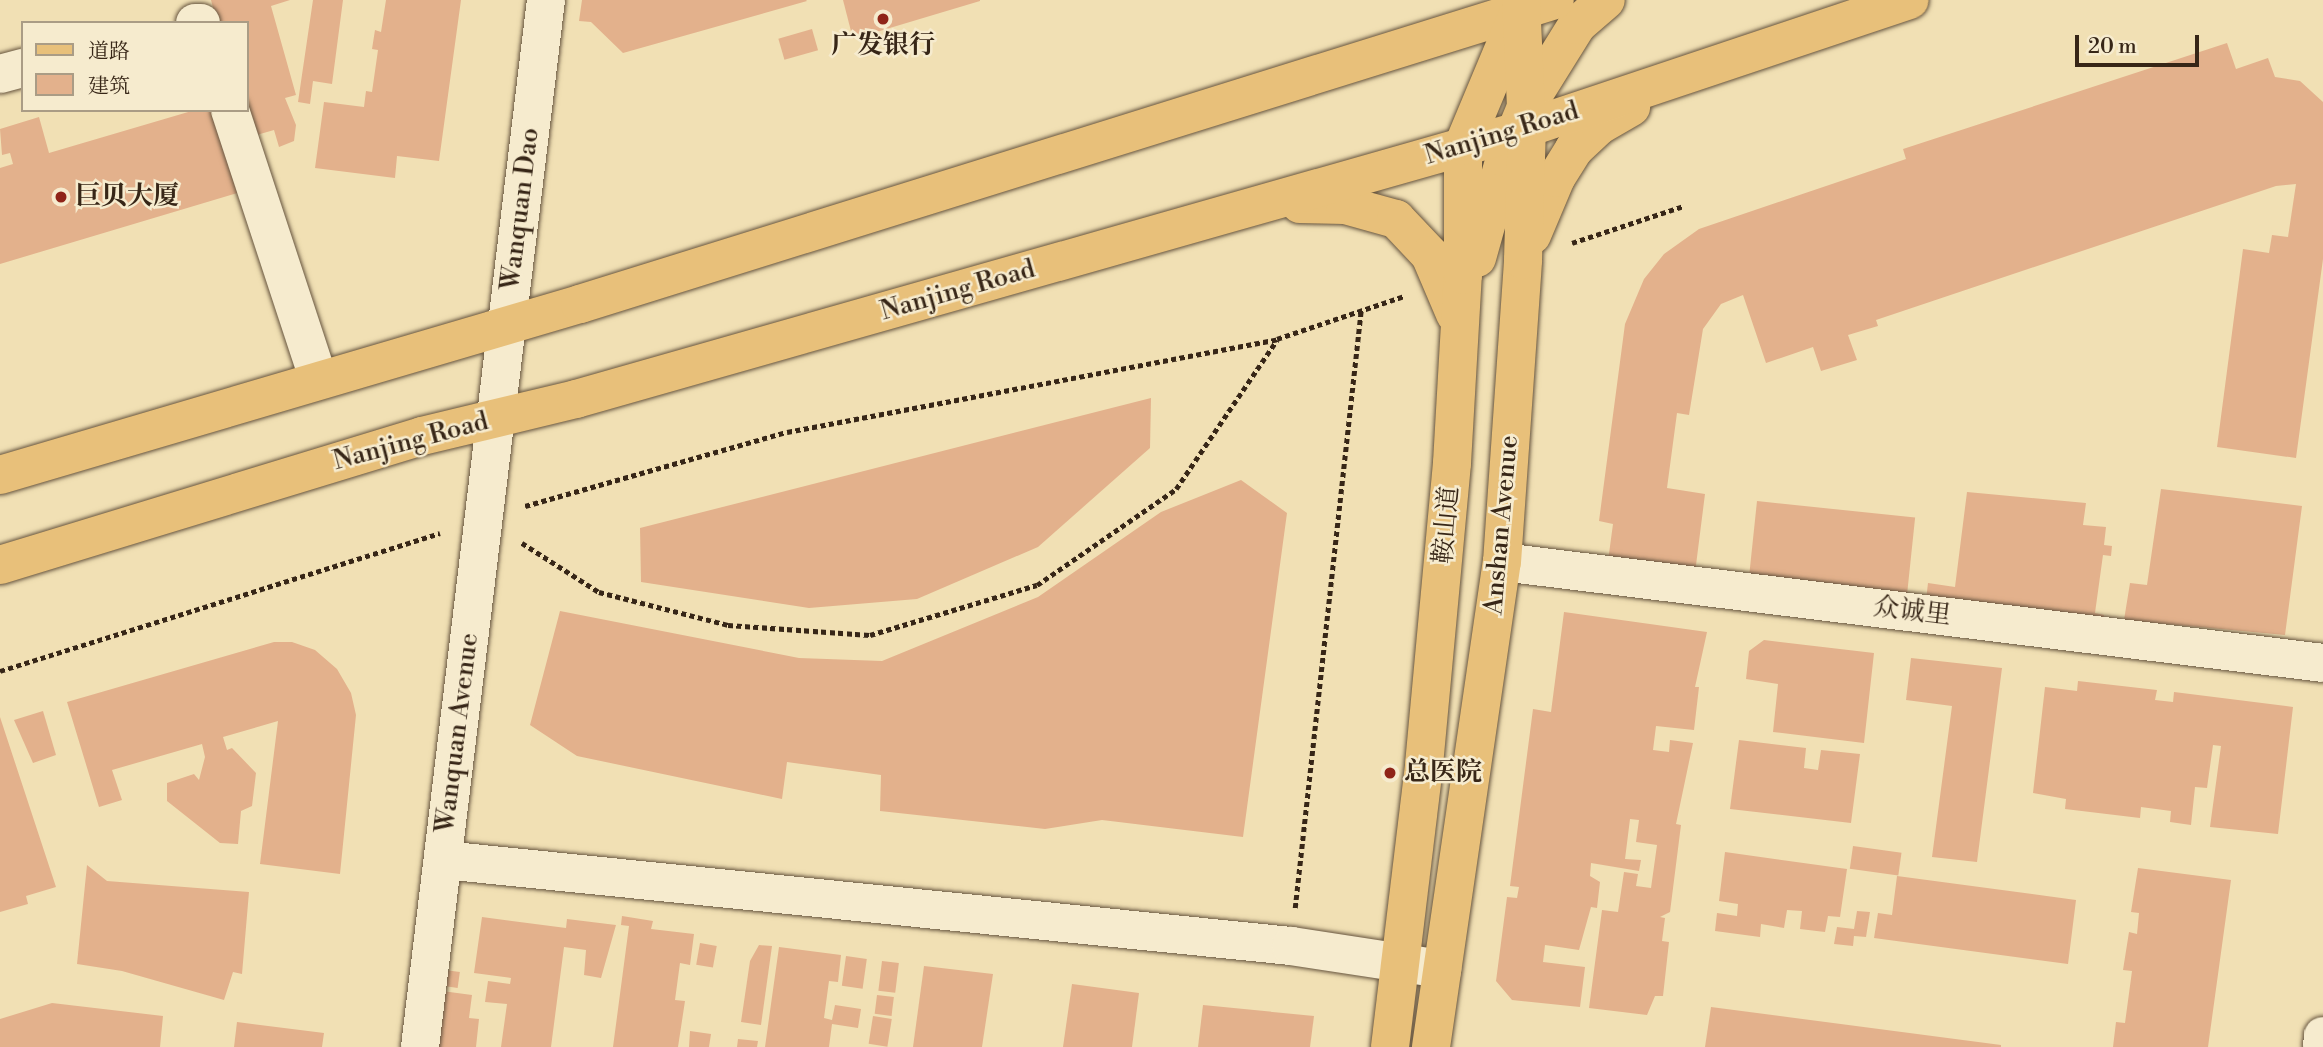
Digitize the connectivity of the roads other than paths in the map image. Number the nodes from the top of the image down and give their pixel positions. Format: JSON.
{"nodes":[{"id":1,"x":546,"y":0,"type":"edge"},
{"id":2,"x":1556,"y":0,"type":"edge"},
{"id":3,"x":1606,"y":0,"type":"edge"},
{"id":4,"x":1910,"y":0,"type":"edge"},
{"id":5,"x":1520,"y":6,"type":"edge"},
{"id":6,"x":1716,"y":66,"type":"junction"},
{"id":7,"x":21,"y":69,"type":"edge"},
{"id":8,"x":0,"y":74,"type":"edge"},
{"id":9,"x":231,"y":112,"type":"edge"},
{"id":10,"x":1523,"y":122,"type":"junction"},
{"id":11,"x":1463,"y":146,"type":"junction"},
{"id":12,"x":1252,"y":208,"type":"junction"},
{"id":13,"x":1523,"y":260,"type":"junction"},
{"id":14,"x":507,"y":325,"type":"junction"},
{"id":15,"x":1461,"y":339,"type":"junction"},
{"id":16,"x":319,"y":380,"type":"junction"},
{"id":17,"x":496,"y":418,"type":"junction"},
{"id":18,"x":0,"y":475,"type":"edge"},
{"id":19,"x":1502,"y":562,"type":"junction"},
{"id":20,"x":0,"y":565,"type":"edge"},
{"id":21,"x":2323,"y":663,"type":"edge"},
{"id":22,"x":443,"y":860,"type":"junction"},
{"id":23,"x":1399,"y":962,"type":"junction"},
{"id":24,"x":1442,"y":969,"type":"junction"},
{"id":25,"x":2323,"y":1036,"type":"edge"},
{"id":26,"x":420,"y":1047,"type":"edge"},
{"id":27,"x":1390,"y":1047,"type":"edge"},
{"id":28,"x":1431,"y":1047,"type":"edge"},
{"id":29,"x":2322,"y":1047,"type":"edge"}],
"edges":[{"from":1,"to":14,"type":"street","name":"Wanquan Dao"},
{"from":2,"to":5,"type":"main road"},
{"from":3,"to":10,"type":"main road"},
{"from":4,"to":6,"type":"main road","name":"Nanjing Road"},
{"from":5,"to":10,"type":"main road","name":"Anshan Avenue"},
{"from":5,"to":11,"type":"main road","name":"鞍山道"},
{"from":5,"to":14,"type":"main road"},
{"from":6,"to":10,"type":"main road","name":"Nanjing Road"},
{"from":6,"to":13,"type":"main road"},
{"from":7,"to":8,"type":"street"},
{"from":9,"to":16,"type":"street"},
{"from":10,"to":11,"type":"main road","name":"Nanjing Road"},
{"from":10,"to":13,"type":"main road","name":"Anshan Avenue"},
{"from":10,"to":15,"type":"main road"},
{"from":11,"to":12,"type":"main road","name":"Nanjing Road"},
{"from":11,"to":15,"type":"main road","name":"鞍山道"},
{"from":12,"to":15,"type":"main road"},
{"from":12,"to":17,"type":"main road","name":"Nanjing Road"},
{"from":13,"to":19,"type":"main road","name":"Anshan Avenue"},
{"from":14,"to":16,"type":"main road"},
{"from":14,"to":17,"type":"street","name":"Wanquan Dao"},
{"from":15,"to":23,"type":"main road","name":"鞍山道"},
{"from":16,"to":18,"type":"main road"},
{"from":17,"to":20,"type":"main road","name":"Nanjing Road"},
{"from":17,"to":22,"type":"street","name":"Wanquan Avenue"},
{"from":19,"to":21,"type":"street","name":"众诚里"},
{"from":19,"to":24,"type":"main road","name":"Anshan Avenue"},
{"from":22,"to":23,"type":"street"},
{"from":22,"to":26,"type":"street","name":"Wanquan Avenue"},
{"from":23,"to":24,"type":"street"},
{"from":23,"to":27,"type":"main road","name":"鞍山道"},
{"from":24,"to":28,"type":"main road","name":"Anshan Avenue"},
{"from":25,"to":29,"type":"street"}]}
